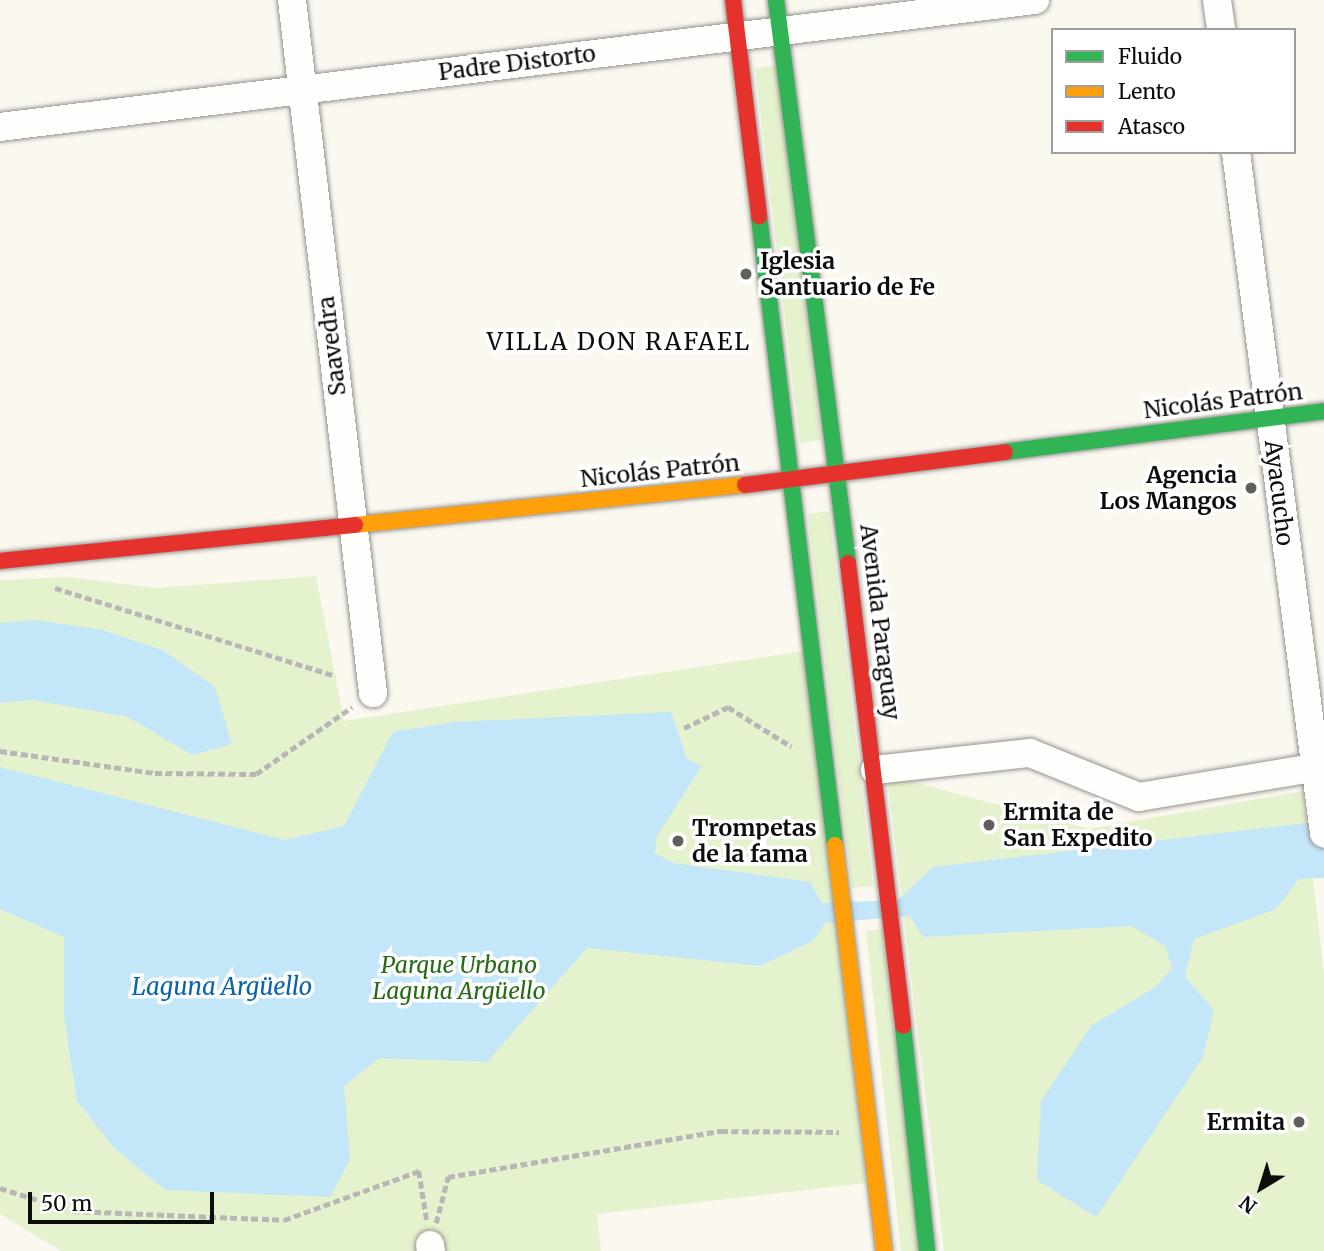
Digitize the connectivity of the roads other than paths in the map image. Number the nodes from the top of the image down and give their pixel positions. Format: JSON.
{"nodes":[{"id":1,"x":292,"y":0,"type":"edge"},
{"id":2,"x":733,"y":0,"type":"edge"},
{"id":3,"x":776,"y":0,"type":"edge"},
{"id":4,"x":1035,"y":0,"type":"edge"},
{"id":5,"x":1217,"y":0,"type":"edge"},
{"id":6,"x":1221,"y":28,"type":"edge"},
{"id":7,"x":779,"y":31,"type":"junction"},
{"id":8,"x":738,"y":36,"type":"junction"},
{"id":9,"x":302,"y":90,"type":"junction"},
{"id":10,"x":0,"y":127,"type":"edge"},
{"id":11,"x":1236,"y":154,"type":"edge"},
{"id":12,"x":1324,"y":411,"type":"edge"},
{"id":13,"x":1269,"y":418,"type":"junction"},
{"id":14,"x":839,"y":475,"type":"junction"},
{"id":15,"x":793,"y":480,"type":"junction"},
{"id":16,"x":353,"y":527,"type":"junction"},
{"id":17,"x":0,"y":561,"type":"edge"},
{"id":18,"x":373,"y":693,"type":"road end"},
{"id":19,"x":1319,"y":766,"type":"edge"},
{"id":20,"x":875,"y":770,"type":"junction"},
{"id":21,"x":1323,"y":826,"type":"edge"},
{"id":22,"x":884,"y":1251,"type":"edge"},
{"id":23,"x":927,"y":1251,"type":"edge"}],
"edges":[{"from":1,"to":9,"type":"street","name":"Saavedra"},
{"from":2,"to":8,"type":"main road"},
{"from":3,"to":7,"type":"main road","name":"Avenida Paraguay"},
{"from":4,"to":7,"type":"street","name":"Padre Distorto"},
{"from":5,"to":6,"type":"street"},
{"from":7,"to":8,"type":"street","name":"Padre Distorto"},
{"from":7,"to":14,"type":"main road","name":"Avenida Paraguay"},
{"from":8,"to":9,"type":"street","name":"Padre Distorto"},
{"from":8,"to":15,"type":"main road"},
{"from":9,"to":10,"type":"street","name":"Padre Distorto"},
{"from":9,"to":16,"type":"street","name":"Saavedra"},
{"from":11,"to":13,"type":"street","name":"Ayacucho"},
{"from":12,"to":13,"type":"main road","name":"Nicolás Patrón"},
{"from":13,"to":14,"type":"main road","name":"Nicolás Patrón"},
{"from":13,"to":19,"type":"street","name":"Ayacucho"},
{"from":14,"to":15,"type":"main road","name":"Nicolás Patrón"},
{"from":14,"to":20,"type":"main road","name":"Avenida Paraguay"},
{"from":15,"to":16,"type":"main road","name":"Nicolás Patrón"},
{"from":15,"to":22,"type":"main road"},
{"from":16,"to":17,"type":"main road","name":"Nicolás Patrón"},
{"from":16,"to":18,"type":"street","name":"Saavedra"},
{"from":19,"to":20,"type":"street"},
{"from":19,"to":21,"type":"street","name":"Ayacucho"},
{"from":20,"to":23,"type":"main road","name":"Avenida Paraguay"}]}
